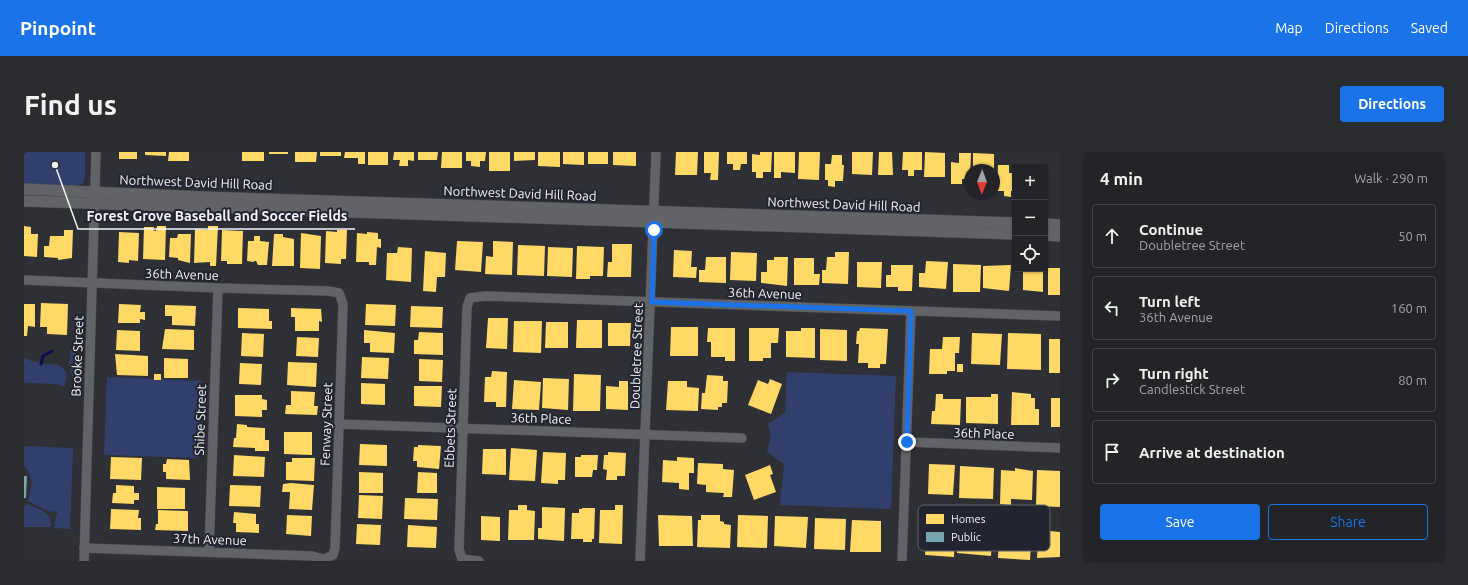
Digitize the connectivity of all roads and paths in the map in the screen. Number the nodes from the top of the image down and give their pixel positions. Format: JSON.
{"nodes":[{"id":1,"x":96,"y":152,"type":"edge"},
{"id":2,"x":656,"y":152,"type":"edge"},
{"id":3,"x":24,"y":189,"type":"edge"},
{"id":4,"x":95,"y":192,"type":"junction"},
{"id":5,"x":24,"y":201,"type":"edge"},
{"id":6,"x":95,"y":204,"type":"junction"},
{"id":7,"x":654,"y":211,"type":"junction"},
{"id":8,"x":654,"y":223,"type":"junction"},
{"id":9,"x":1012,"y":223,"type":"edge"},
{"id":10,"x":1048,"y":224,"type":"edge"},
{"id":11,"x":1060,"y":225,"type":"edge"},
{"id":12,"x":1012,"y":234,"type":"edge"},
{"id":13,"x":1048,"y":235,"type":"edge"},
{"id":14,"x":1060,"y":236,"type":"edge"},
{"id":15,"x":24,"y":280,"type":"edge"},
{"id":16,"x":93,"y":283,"type":"junction"},
{"id":17,"x":218,"y":288,"type":"junction"},
{"id":18,"x":339,"y":293,"type":"joint"},
{"id":19,"x":470,"y":298,"type":"joint"},
{"id":20,"x":652,"y":302,"type":"junction"},
{"id":21,"x":911,"y":311,"type":"junction"},
{"id":22,"x":1060,"y":316,"type":"edge"},
{"id":23,"x":339,"y":424,"type":"junction"},
{"id":24,"x":463,"y":429,"type":"junction"},
{"id":25,"x":646,"y":434,"type":"junction"},
{"id":26,"x":742,"y":438,"type":"dead end"},
{"id":27,"x":907,"y":442,"type":"junction"},
{"id":28,"x":1060,"y":448,"type":"edge"},
{"id":29,"x":84,"y":548,"type":"junction"},
{"id":30,"x":209,"y":552,"type":"junction"},
{"id":31,"x":333,"y":555,"type":"joint"},
{"id":32,"x":84,"y":561,"type":"edge"},
{"id":33,"x":479,"y":561,"type":"edge"},
{"id":34,"x":640,"y":561,"type":"edge"},
{"id":35,"x":902,"y":561,"type":"edge"}],
"edges":[{"from":1,"to":4,"type":"street","name":"Brooke Street"},
{"from":2,"to":7,"type":"street","name":"Doubletree Street"},
{"from":3,"to":4,"type":"street","name":"Northwest David Hill Road"},
{"from":4,"to":6,"type":"street","name":"Brooke Street"},
{"from":4,"to":7,"type":"street","name":"Northwest David Hill Road"},
{"from":5,"to":6,"type":"street","name":"Northwest David Hill Road"},
{"from":6,"to":8,"type":"street","name":"Northwest David Hill Road"},
{"from":6,"to":16,"type":"street","name":"Brooke Street"},
{"from":7,"to":8,"type":"street","name":"Doubletree Street"},
{"from":7,"to":9,"type":"street","name":"Northwest David Hill Road"},
{"from":8,"to":12,"type":"street","name":"Northwest David Hill Road"},
{"from":8,"to":20,"type":"street","name":"Doubletree Street"},
{"from":10,"to":11,"type":"street"},
{"from":13,"to":14,"type":"street"},
{"from":15,"to":16,"type":"street","name":"36th Avenue"},
{"from":16,"to":17,"type":"street","name":"36th Avenue"},
{"from":16,"to":29,"type":"street","name":"Brooke Street"},
{"from":17,"to":18,"type":"street","name":"36th Avenue"},
{"from":17,"to":30,"type":"street","name":"Shibe Street"},
{"from":18,"to":23,"type":"street","name":"Fenway Street"},
{"from":19,"to":20,"type":"street","name":"36th Avenue"},
{"from":19,"to":24,"type":"street","name":"Ebbets Street"},
{"from":20,"to":21,"type":"street","name":"36th Avenue"},
{"from":20,"to":25,"type":"street","name":"Doubletree Street"},
{"from":21,"to":22,"type":"street","name":"36th Avenue"},
{"from":21,"to":27,"type":"street"},
{"from":23,"to":24,"type":"street","name":"36th Place"},
{"from":23,"to":31,"type":"street","name":"Fenway Street"},
{"from":24,"to":25,"type":"street","name":"36th Place"},
{"from":24,"to":33,"type":"street","name":"Ebbets Street"},
{"from":25,"to":26,"type":"street","name":"36th Place"},
{"from":25,"to":34,"type":"street","name":"Doubletree Street"},
{"from":27,"to":28,"type":"street","name":"36th Place"},
{"from":27,"to":35,"type":"street"},
{"from":29,"to":30,"type":"street","name":"37th Avenue"},
{"from":29,"to":32,"type":"street","name":"Brooke Street"},
{"from":30,"to":31,"type":"street","name":"37th Avenue"}]}
